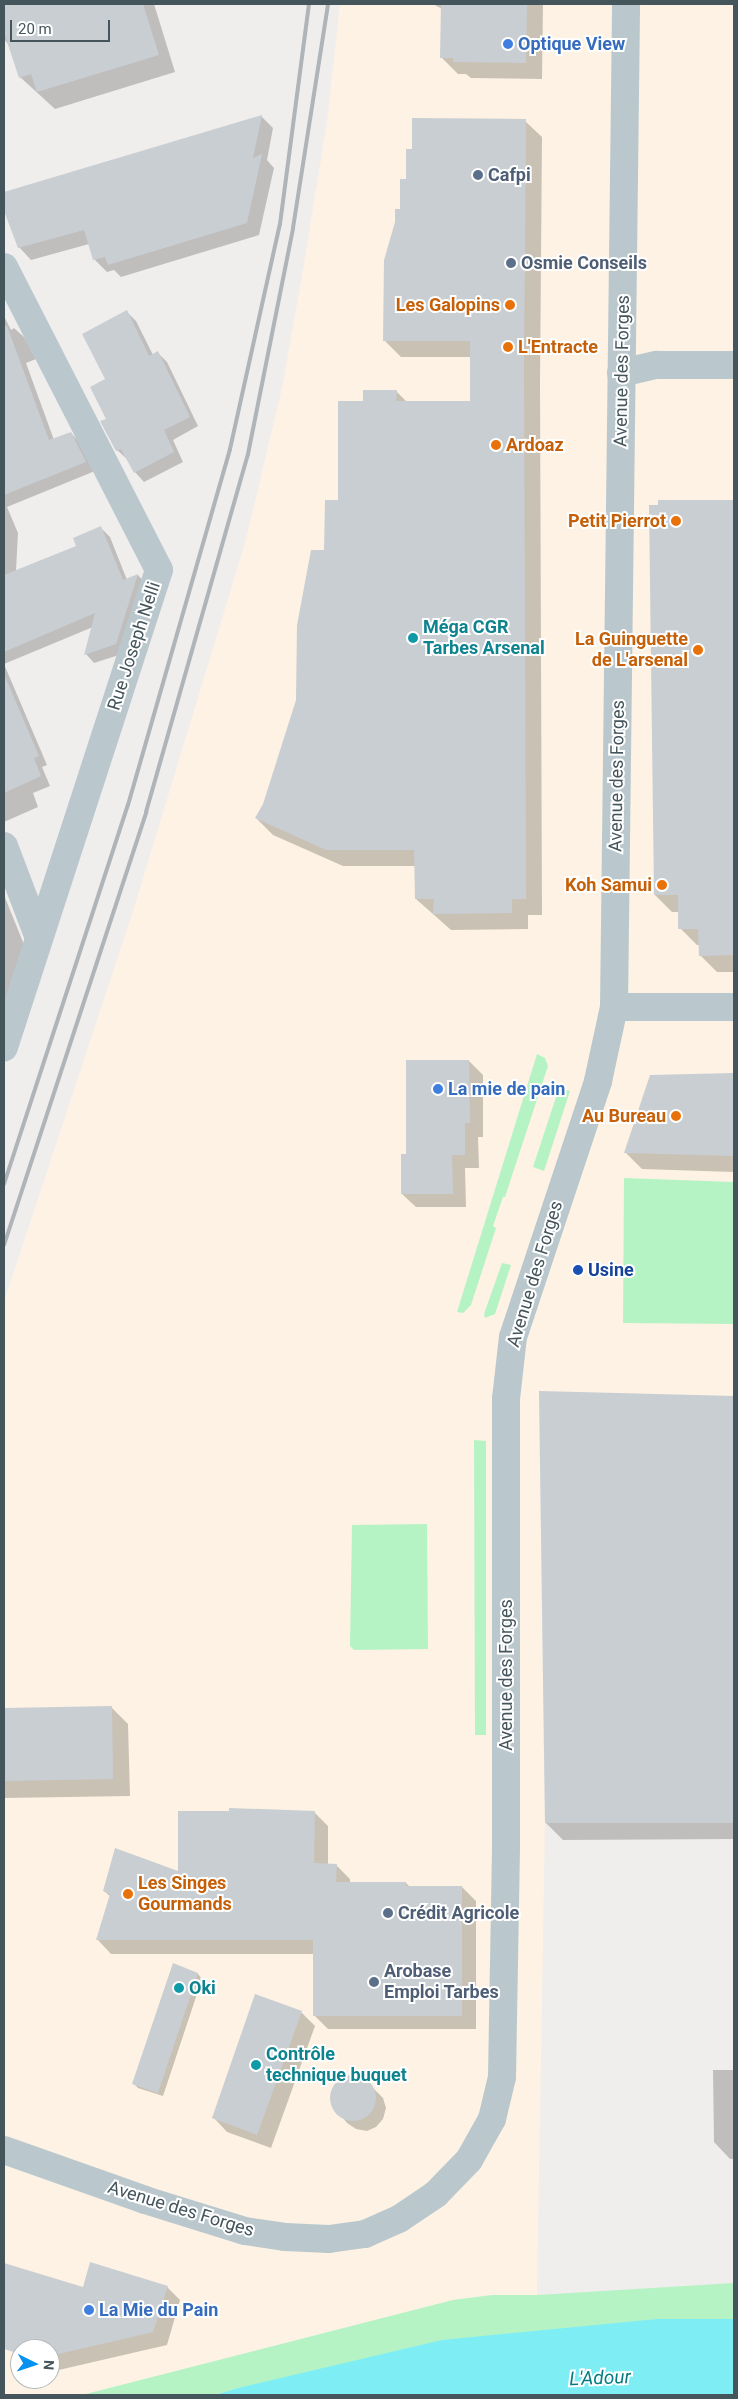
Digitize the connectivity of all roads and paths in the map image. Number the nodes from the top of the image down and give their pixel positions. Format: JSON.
{"nodes":[{"id":1,"x":626,"y":4,"type":"edge"},
{"id":2,"x":4,"y":267,"type":"edge"},
{"id":3,"x":734,"y":365,"type":"edge"},
{"id":4,"x":622,"y":372,"type":"junction"},
{"id":5,"x":4,"y":846,"type":"edge"},
{"id":6,"x":39,"y":938,"type":"junction"},
{"id":7,"x":614,"y":1007,"type":"junction"},
{"id":8,"x":734,"y":1007,"type":"edge"},
{"id":9,"x":4,"y":1047,"type":"edge"},
{"id":10,"x":4,"y":2150,"type":"edge"}],
"edges":[{"from":1,"to":4,"type":"street","name":"Avenue des Forges"},
{"from":2,"to":6,"type":"street","name":"Rue Joseph Nelli"},
{"from":3,"to":4,"type":"street"},
{"from":4,"to":7,"type":"street","name":"Avenue des Forges"},
{"from":5,"to":6,"type":"street"},
{"from":6,"to":9,"type":"street","name":"Rue Joseph Nelli"},
{"from":7,"to":8,"type":"street"},
{"from":7,"to":10,"type":"street","name":"Avenue des Forges"}]}
